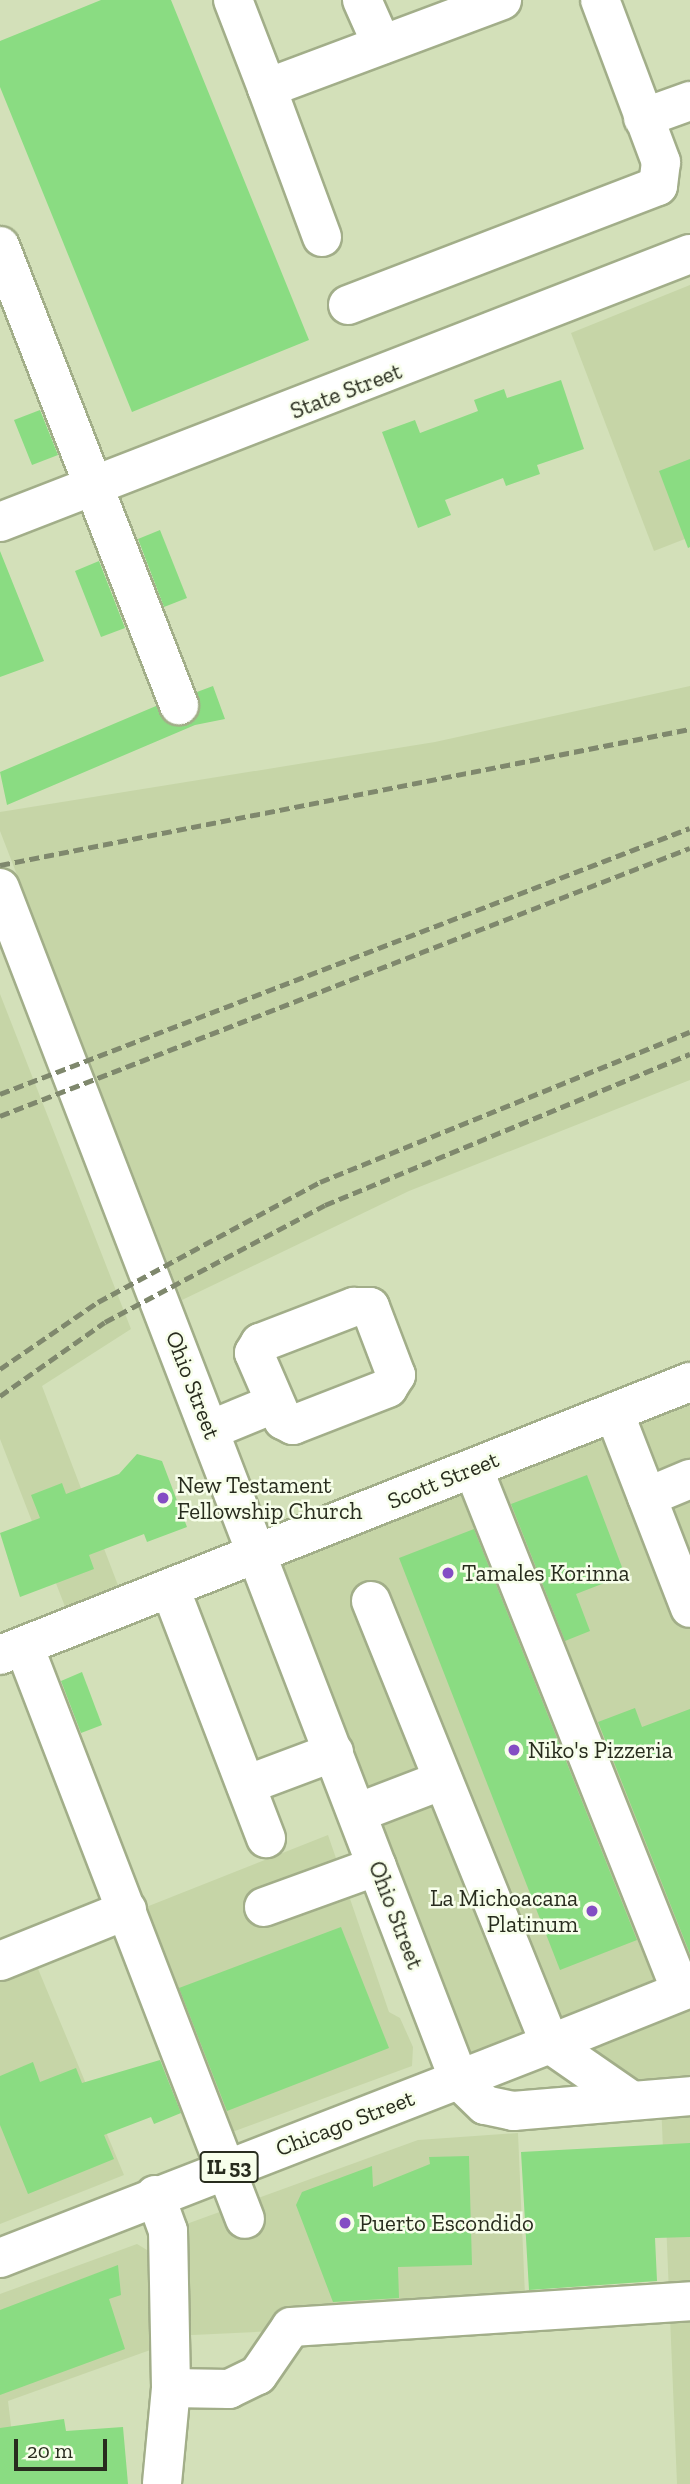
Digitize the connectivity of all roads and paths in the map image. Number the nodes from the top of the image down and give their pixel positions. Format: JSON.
{"nodes":[{"id":1,"x":233,"y":0,"type":"edge"},
{"id":2,"x":362,"y":0,"type":"edge"},
{"id":3,"x":502,"y":0,"type":"edge"},
{"id":4,"x":600,"y":0,"type":"edge"},
{"id":5,"x":382,"y":45,"type":"junction"},
{"id":6,"x":267,"y":88,"type":"junction"},
{"id":7,"x":690,"y":101,"type":"edge"},
{"id":8,"x":643,"y":118,"type":"junction"},
{"id":9,"x":322,"y":237,"type":"dead end"},
{"id":10,"x":0,"y":246,"type":"edge"},
{"id":11,"x":690,"y":254,"type":"edge"},
{"id":12,"x":348,"y":305,"type":"dead end"},
{"id":13,"x":93,"y":487,"type":"junction"},
{"id":14,"x":0,"y":522,"type":"edge"},
{"id":15,"x":179,"y":705,"type":"dead end"},
{"id":16,"x":0,"y":888,"type":"edge"},
{"id":17,"x":690,"y":1382,"type":"edge"},
{"id":18,"x":273,"y":1404,"type":"dead end"},
{"id":19,"x":614,"y":1412,"type":"junction"},
{"id":20,"x":210,"y":1430,"type":"junction"},
{"id":21,"x":473,"y":1468,"type":"junction"},
{"id":22,"x":690,"y":1479,"type":"edge"},
{"id":23,"x":647,"y":1497,"type":"junction"},
{"id":24,"x":257,"y":1553,"type":"junction"},
{"id":25,"x":170,"y":1588,"type":"junction"},
{"id":26,"x":371,"y":1601,"type":"dead end"},
{"id":27,"x":690,"y":1608,"type":"edge"},
{"id":28,"x":12,"y":1650,"type":"edge"},
{"id":29,"x":334,"y":1752,"type":"junction"},
{"id":30,"x":443,"y":1780,"type":"junction"},
{"id":31,"x":246,"y":1784,"type":"junction"},
{"id":32,"x":357,"y":1813,"type":"junction"},
{"id":33,"x":266,"y":1838,"type":"dead end"},
{"id":34,"x":377,"y":1866,"type":"junction"},
{"id":35,"x":264,"y":1907,"type":"dead end"},
{"id":36,"x":127,"y":1910,"type":"junction"},
{"id":37,"x":0,"y":1961,"type":"edge"},
{"id":38,"x":686,"y":1990,"type":"edge"},
{"id":39,"x":550,"y":2044,"type":"junction"},
{"id":40,"x":459,"y":2080,"type":"junction"},
{"id":41,"x":690,"y":2096,"type":"edge"},
{"id":42,"x":631,"y":2100,"type":"junction"},
{"id":43,"x":227,"y":2168,"type":"junction"},
{"id":44,"x":155,"y":2195,"type":"junction"},
{"id":45,"x":245,"y":2219,"type":"dead end"},
{"id":46,"x":1,"y":2256,"type":"edge"},
{"id":47,"x":690,"y":2301,"type":"edge"},
{"id":48,"x":171,"y":2388,"type":"junction"},
{"id":49,"x":162,"y":2484,"type":"edge"}],
"edges":[{"from":1,"to":6,"type":"street"},
{"from":2,"to":5,"type":"street"},
{"from":3,"to":5,"type":"street"},
{"from":4,"to":8,"type":"street"},
{"from":5,"to":6,"type":"street"},
{"from":6,"to":9,"type":"street"},
{"from":7,"to":8,"type":"street"},
{"from":8,"to":12,"type":"street"},
{"from":10,"to":13,"type":"street"},
{"from":11,"to":13,"type":"street","name":"State Street"},
{"from":13,"to":14,"type":"street","name":"State Street"},
{"from":13,"to":15,"type":"street"},
{"from":16,"to":20,"type":"street","name":"Ohio Street"},
{"from":17,"to":19,"type":"street","name":"Scott Street"},
{"from":18,"to":20,"type":"street"},
{"from":19,"to":21,"type":"street","name":"Scott Street"},
{"from":19,"to":23,"type":"street"},
{"from":20,"to":24,"type":"street","name":"Ohio Street"},
{"from":21,"to":24,"type":"street","name":"Scott Street"},
{"from":21,"to":38,"type":"street"},
{"from":22,"to":23,"type":"street"},
{"from":23,"to":27,"type":"street"},
{"from":24,"to":25,"type":"street","name":"Scott Street"},
{"from":24,"to":29,"type":"street","name":"Ohio Street"},
{"from":25,"to":28,"type":"street","name":"Scott Street"},
{"from":25,"to":31,"type":"street"},
{"from":26,"to":30,"type":"street"},
{"from":28,"to":36,"type":"street"},
{"from":29,"to":31,"type":"street"},
{"from":29,"to":32,"type":"street","name":"Ohio Street"},
{"from":30,"to":32,"type":"street"},
{"from":30,"to":39,"type":"street"},
{"from":31,"to":33,"type":"street"},
{"from":32,"to":34,"type":"street","name":"Ohio Street"},
{"from":34,"to":35,"type":"street"},
{"from":34,"to":40,"type":"street","name":"Ohio Street"},
{"from":36,"to":37,"type":"street"},
{"from":36,"to":43,"type":"street"},
{"from":38,"to":39,"type":"street","name":"Chicago Street"},
{"from":39,"to":40,"type":"street","name":"Chicago Street"},
{"from":39,"to":42,"type":"street"},
{"from":40,"to":42,"type":"street"},
{"from":40,"to":43,"type":"street","name":"Chicago Street","number":"IL 53"},
{"from":41,"to":42,"type":"street"},
{"from":43,"to":44,"type":"street","name":"Chicago Street","number":"IL 53"},
{"from":43,"to":45,"type":"street"},
{"from":44,"to":46,"type":"street","name":"Chicago Street","number":"IL 53"},
{"from":44,"to":48,"type":"street"},
{"from":47,"to":48,"type":"street"},
{"from":48,"to":49,"type":"street"}]}
